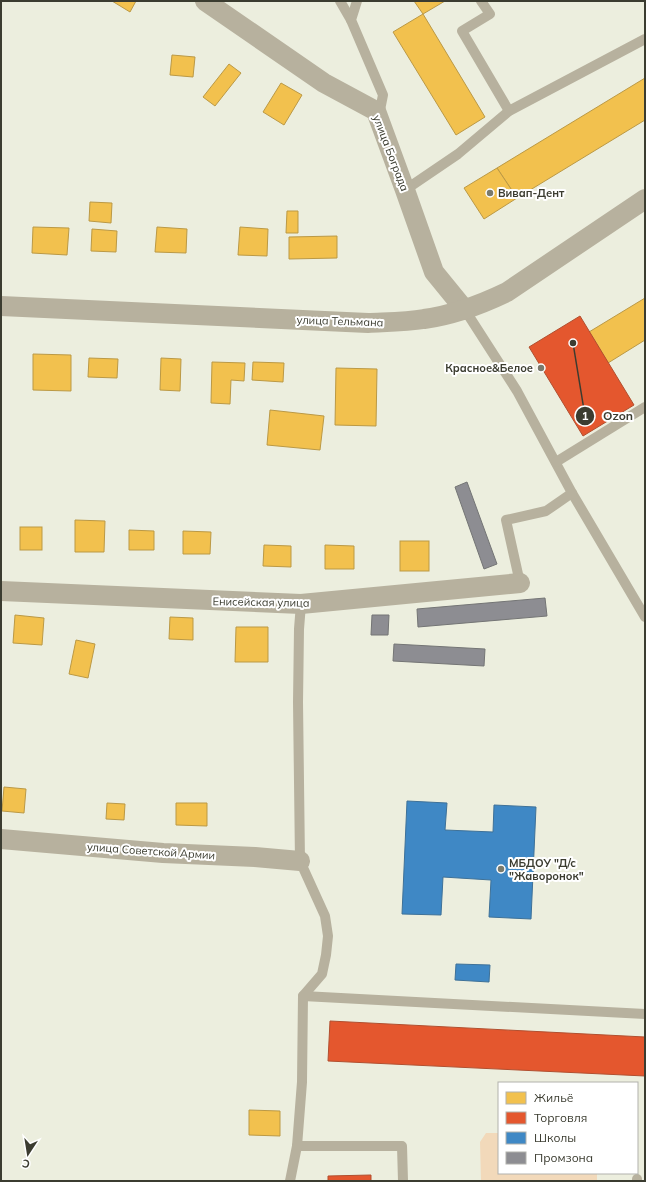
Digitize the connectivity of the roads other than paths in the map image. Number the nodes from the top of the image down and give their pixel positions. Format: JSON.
{"nodes":[{"id":1,"x":205,"y":1,"type":"edge"},
{"id":2,"x":340,"y":1,"type":"edge"},
{"id":3,"x":357,"y":1,"type":"edge"},
{"id":4,"x":481,"y":1,"type":"edge"},
{"id":5,"x":351,"y":20,"type":"junction"},
{"id":6,"x":645,"y":39,"type":"edge"},
{"id":7,"x":510,"y":110,"type":"junction"},
{"id":8,"x":378,"y":119,"type":"junction"},
{"id":9,"x":405,"y":190,"type":"junction"},
{"id":10,"x":645,"y":198,"type":"edge"},
{"id":11,"x":1,"y":306,"type":"edge"},
{"id":12,"x":465,"y":310,"type":"junction"},
{"id":13,"x":645,"y":407,"type":"edge"},
{"id":14,"x":556,"y":462,"type":"junction"},
{"id":15,"x":572,"y":493,"type":"junction"},
{"id":16,"x":520,"y":583,"type":"joint"},
{"id":17,"x":1,"y":592,"type":"edge"},
{"id":18,"x":301,"y":604,"type":"junction"},
{"id":19,"x":645,"y":617,"type":"edge"},
{"id":20,"x":1,"y":839,"type":"edge"},
{"id":21,"x":300,"y":861,"type":"junction"},
{"id":22,"x":303,"y":996,"type":"junction"},
{"id":23,"x":645,"y":1014,"type":"edge"},
{"id":24,"x":297,"y":1146,"type":"junction"},
{"id":25,"x":290,"y":1181,"type":"edge"},
{"id":26,"x":403,"y":1181,"type":"edge"}],
"edges":[{"from":1,"to":8,"type":"street","name":"улица Бограда"},
{"from":2,"to":5,"type":"lane"},
{"from":3,"to":5,"type":"lane"},
{"from":4,"to":7,"type":"lane"},
{"from":5,"to":8,"type":"lane"},
{"from":6,"to":7,"type":"lane"},
{"from":7,"to":9,"type":"lane"},
{"from":8,"to":9,"type":"street","name":"улица Бограда"},
{"from":9,"to":12,"type":"street","name":"улица Бограда"},
{"from":10,"to":12,"type":"street","name":"улица Тельмана"},
{"from":11,"to":12,"type":"street","name":"улица Тельмана"},
{"from":12,"to":14,"type":"lane"},
{"from":13,"to":14,"type":"lane"},
{"from":14,"to":15,"type":"lane"},
{"from":15,"to":16,"type":"lane"},
{"from":15,"to":19,"type":"lane"},
{"from":16,"to":18,"type":"street","name":"Енисейская улица"},
{"from":17,"to":18,"type":"street","name":"Енисейская улица"},
{"from":18,"to":21,"type":"lane"},
{"from":20,"to":21,"type":"street","name":"улица Советской Армии"},
{"from":21,"to":22,"type":"lane"},
{"from":22,"to":23,"type":"lane"},
{"from":22,"to":24,"type":"lane"},
{"from":24,"to":25,"type":"lane"},
{"from":24,"to":26,"type":"lane"}]}
